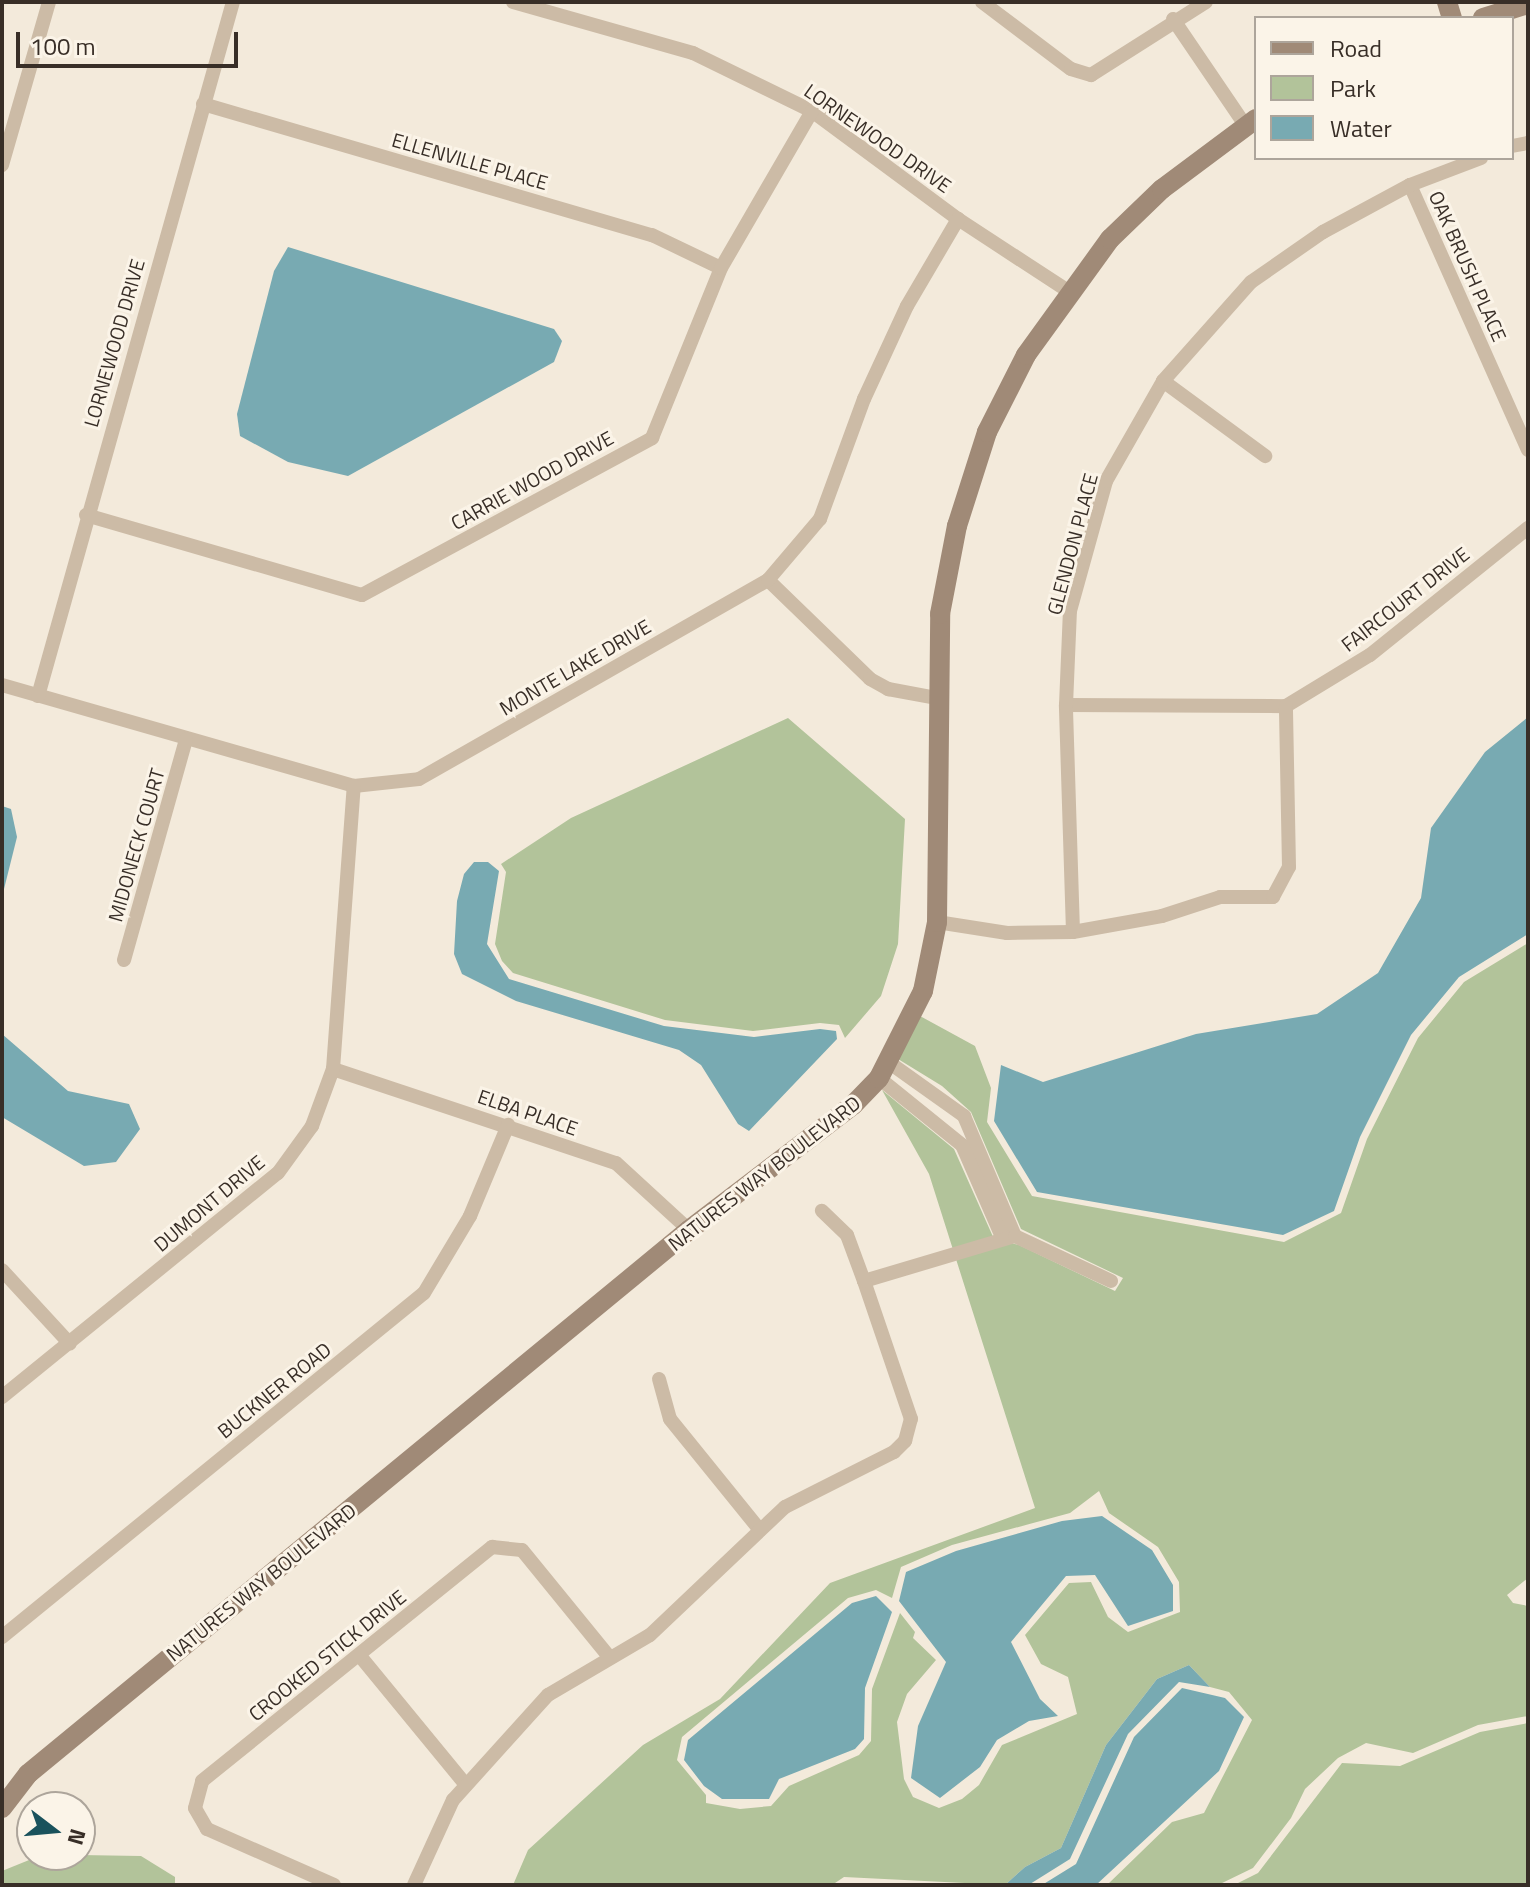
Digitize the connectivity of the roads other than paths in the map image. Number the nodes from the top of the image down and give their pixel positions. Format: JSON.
{"nodes":[{"id":1,"x":49,"y":2,"type":"edge"},
{"id":2,"x":233,"y":2,"type":"edge"},
{"id":3,"x":513,"y":2,"type":"edge"},
{"id":4,"x":982,"y":2,"type":"edge"},
{"id":5,"x":1206,"y":2,"type":"edge"},
{"id":6,"x":1528,"y":4,"type":"edge"},
{"id":7,"x":1489,"y":16,"type":"edge"},
{"id":8,"x":1173,"y":19,"type":"junction"},
{"id":9,"x":203,"y":104,"type":"junction"},
{"id":10,"x":812,"y":111,"type":"junction"},
{"id":11,"x":1251,"y":122,"type":"edge"},
{"id":12,"x":1476,"y":160,"type":"edge"},
{"id":13,"x":2,"y":165,"type":"edge"},
{"id":14,"x":1410,"y":185,"type":"junction"},
{"id":15,"x":958,"y":219,"type":"junction"},
{"id":16,"x":721,"y":268,"type":"junction"},
{"id":17,"x":1068,"y":291,"type":"junction"},
{"id":18,"x":1163,"y":381,"type":"junction"},
{"id":19,"x":1528,"y":450,"type":"edge"},
{"id":20,"x":1265,"y":456,"type":"dead end"},
{"id":21,"x":86,"y":515,"type":"junction"},
{"id":22,"x":1528,"y":528,"type":"edge"},
{"id":23,"x":768,"y":580,"type":"junction"},
{"id":24,"x":2,"y":685,"type":"edge"},
{"id":25,"x":38,"y":696,"type":"junction"},
{"id":26,"x":937,"y":698,"type":"junction"},
{"id":27,"x":1066,"y":705,"type":"junction"},
{"id":28,"x":1286,"y":706,"type":"junction"},
{"id":29,"x":186,"y":740,"type":"junction"},
{"id":30,"x":354,"y":786,"type":"junction"},
{"id":31,"x":937,"y":922,"type":"junction"},
{"id":32,"x":1073,"y":932,"type":"junction"},
{"id":33,"x":124,"y":960,"type":"dead end"},
{"id":34,"x":333,"y":1069,"type":"junction"},
{"id":35,"x":883,"y":1070,"type":"junction"},
{"id":36,"x":931,"y":1089,"type":"junction"},
{"id":37,"x":919,"y":1108,"type":"junction"},
{"id":38,"x":508,"y":1125,"type":"junction"},
{"id":39,"x":822,"y":1211,"type":"dead end"},
{"id":40,"x":689,"y":1230,"type":"junction"},
{"id":41,"x":1008,"y":1237,"type":"junction"},
{"id":42,"x":2,"y":1270,"type":"edge"},
{"id":43,"x":864,"y":1281,"type":"junction"},
{"id":44,"x":1111,"y":1281,"type":"dead end"},
{"id":45,"x":70,"y":1344,"type":"junction"},
{"id":46,"x":659,"y":1379,"type":"dead end"},
{"id":47,"x":2,"y":1397,"type":"edge"},
{"id":48,"x":760,"y":1530,"type":"junction"},
{"id":49,"x":2,"y":1637,"type":"edge"},
{"id":50,"x":360,"y":1656,"type":"junction"},
{"id":51,"x":610,"y":1658,"type":"junction"},
{"id":52,"x":466,"y":1785,"type":"junction"},
{"id":53,"x":2,"y":1808,"type":"edge"},
{"id":54,"x":334,"y":1885,"type":"edge"},
{"id":55,"x":414,"y":1885,"type":"edge"}],
"edges":[{"from":1,"to":13,"type":"street"},
{"from":2,"to":9,"type":"street","name":"LORNEWOOD DRIVE"},
{"from":3,"to":10,"type":"street","name":"LORNEWOOD DRIVE"},
{"from":4,"to":8,"type":"street"},
{"from":5,"to":8,"type":"street"},
{"from":6,"to":7,"type":"street"},
{"from":8,"to":11,"type":"street"},
{"from":9,"to":16,"type":"street","name":"ELLENVILLE PLACE"},
{"from":9,"to":21,"type":"street","name":"LORNEWOOD DRIVE"},
{"from":10,"to":15,"type":"street","name":"LORNEWOOD DRIVE"},
{"from":10,"to":16,"type":"street","name":"CARRIE WOOD DRIVE"},
{"from":11,"to":17,"type":"street","name":"NATURES WAY BOULEVARD"},
{"from":12,"to":14,"type":"street","name":"GLENDON PLACE"},
{"from":14,"to":18,"type":"street","name":"GLENDON PLACE"},
{"from":14,"to":19,"type":"street","name":"OAK BRUSH PLACE"},
{"from":15,"to":17,"type":"street","name":"LORNEWOOD DRIVE"},
{"from":15,"to":23,"type":"street","name":"MONTE LAKE DRIVE"},
{"from":16,"to":21,"type":"street","name":"CARRIE WOOD DRIVE"},
{"from":17,"to":26,"type":"street","name":"NATURES WAY BOULEVARD"},
{"from":18,"to":20,"type":"street"},
{"from":18,"to":27,"type":"street","name":"GLENDON PLACE"},
{"from":21,"to":25,"type":"street","name":"LORNEWOOD DRIVE"},
{"from":22,"to":28,"type":"street","name":"FAIRCOURT DRIVE"},
{"from":23,"to":26,"type":"street"},
{"from":23,"to":30,"type":"street","name":"MONTE LAKE DRIVE"},
{"from":24,"to":25,"type":"street","name":"MONTE LAKE DRIVE"},
{"from":25,"to":29,"type":"street","name":"MONTE LAKE DRIVE"},
{"from":26,"to":31,"type":"street","name":"NATURES WAY BOULEVARD"},
{"from":27,"to":28,"type":"street"},
{"from":27,"to":32,"type":"street","name":"GLENDON PLACE"},
{"from":28,"to":32,"type":"street"},
{"from":29,"to":30,"type":"street","name":"MONTE LAKE DRIVE"},
{"from":29,"to":33,"type":"street","name":"MIDONECK COURT"},
{"from":30,"to":34,"type":"street","name":"DUMONT DRIVE"},
{"from":31,"to":32,"type":"street"},
{"from":31,"to":35,"type":"street","name":"NATURES WAY BOULEVARD"},
{"from":34,"to":38,"type":"street","name":"ELBA PLACE"},
{"from":34,"to":45,"type":"street","name":"DUMONT DRIVE"},
{"from":35,"to":36,"type":"street"},
{"from":35,"to":37,"type":"street"},
{"from":35,"to":40,"type":"street","name":"NATURES WAY BOULEVARD"},
{"from":36,"to":37,"type":"street"},
{"from":36,"to":41,"type":"street"},
{"from":37,"to":41,"type":"street"},
{"from":38,"to":40,"type":"street","name":"ELBA PLACE"},
{"from":38,"to":49,"type":"street","name":"BUCKNER ROAD"},
{"from":39,"to":43,"type":"street"},
{"from":40,"to":53,"type":"street","name":"NATURES WAY BOULEVARD"},
{"from":41,"to":43,"type":"street"},
{"from":41,"to":44,"type":"street"},
{"from":42,"to":45,"type":"street"},
{"from":43,"to":48,"type":"street"},
{"from":45,"to":47,"type":"street","name":"DUMONT DRIVE"},
{"from":46,"to":48,"type":"street"},
{"from":48,"to":51,"type":"street"},
{"from":50,"to":51,"type":"street","name":"CROOKED STICK DRIVE"},
{"from":50,"to":52,"type":"street"},
{"from":50,"to":54,"type":"street","name":"CROOKED STICK DRIVE"},
{"from":51,"to":52,"type":"street"},
{"from":52,"to":55,"type":"street"}]}
